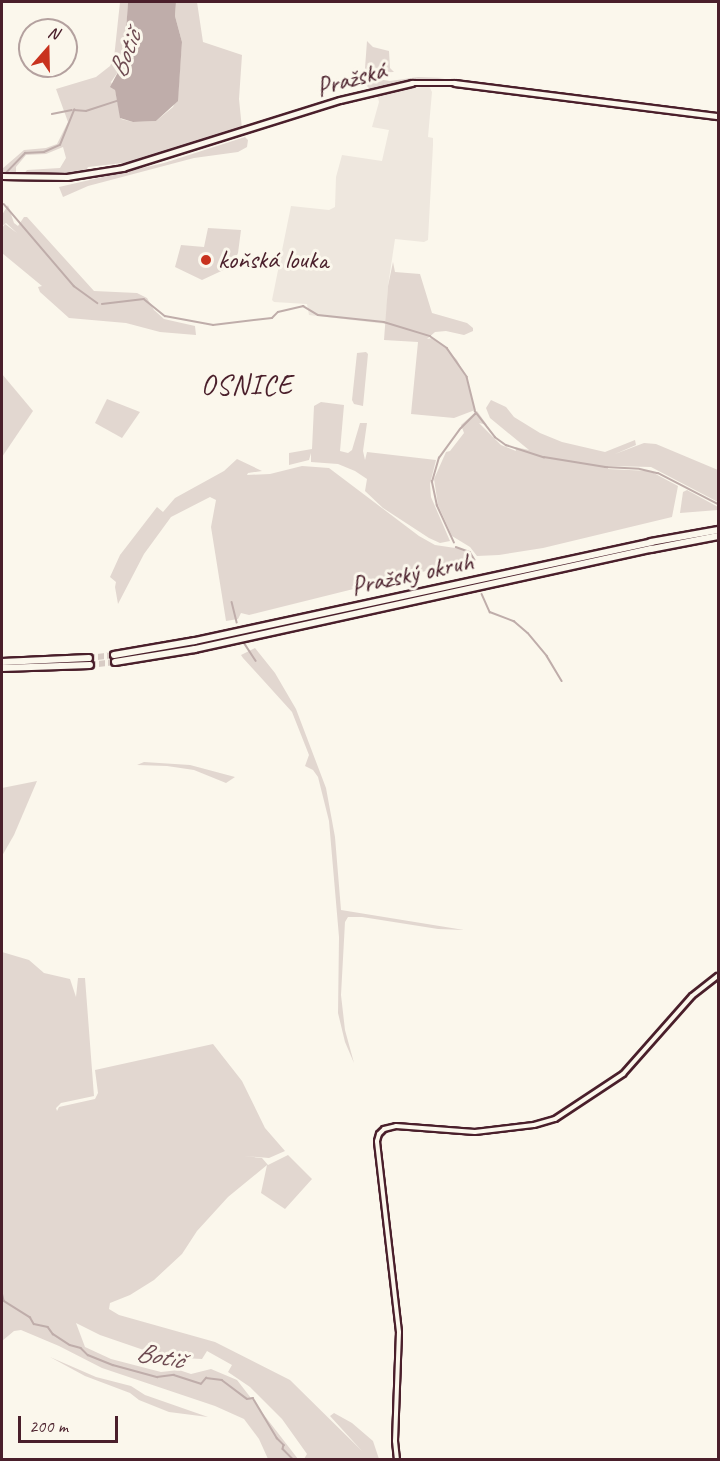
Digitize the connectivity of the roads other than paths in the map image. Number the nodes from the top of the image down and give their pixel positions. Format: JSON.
{"nodes":[{"id":1,"x":718,"y":116,"type":"edge"},
{"id":2,"x":4,"y":176,"type":"edge"},
{"id":3,"x":718,"y":530,"type":"edge"},
{"id":4,"x":718,"y":537,"type":"edge"},
{"id":5,"x":2,"y":662,"type":"edge"},
{"id":6,"x":2,"y":669,"type":"edge"},
{"id":7,"x":718,"y":976,"type":"edge"},
{"id":8,"x":397,"y":1460,"type":"edge"}],
"edges":[{"from":1,"to":2,"type":"main road","name":"Pražská"},
{"from":3,"to":4,"type":"highway","name":"Pražský okruh"},
{"from":5,"to":6,"type":"highway"},
{"from":7,"to":8,"type":"street"}]}
